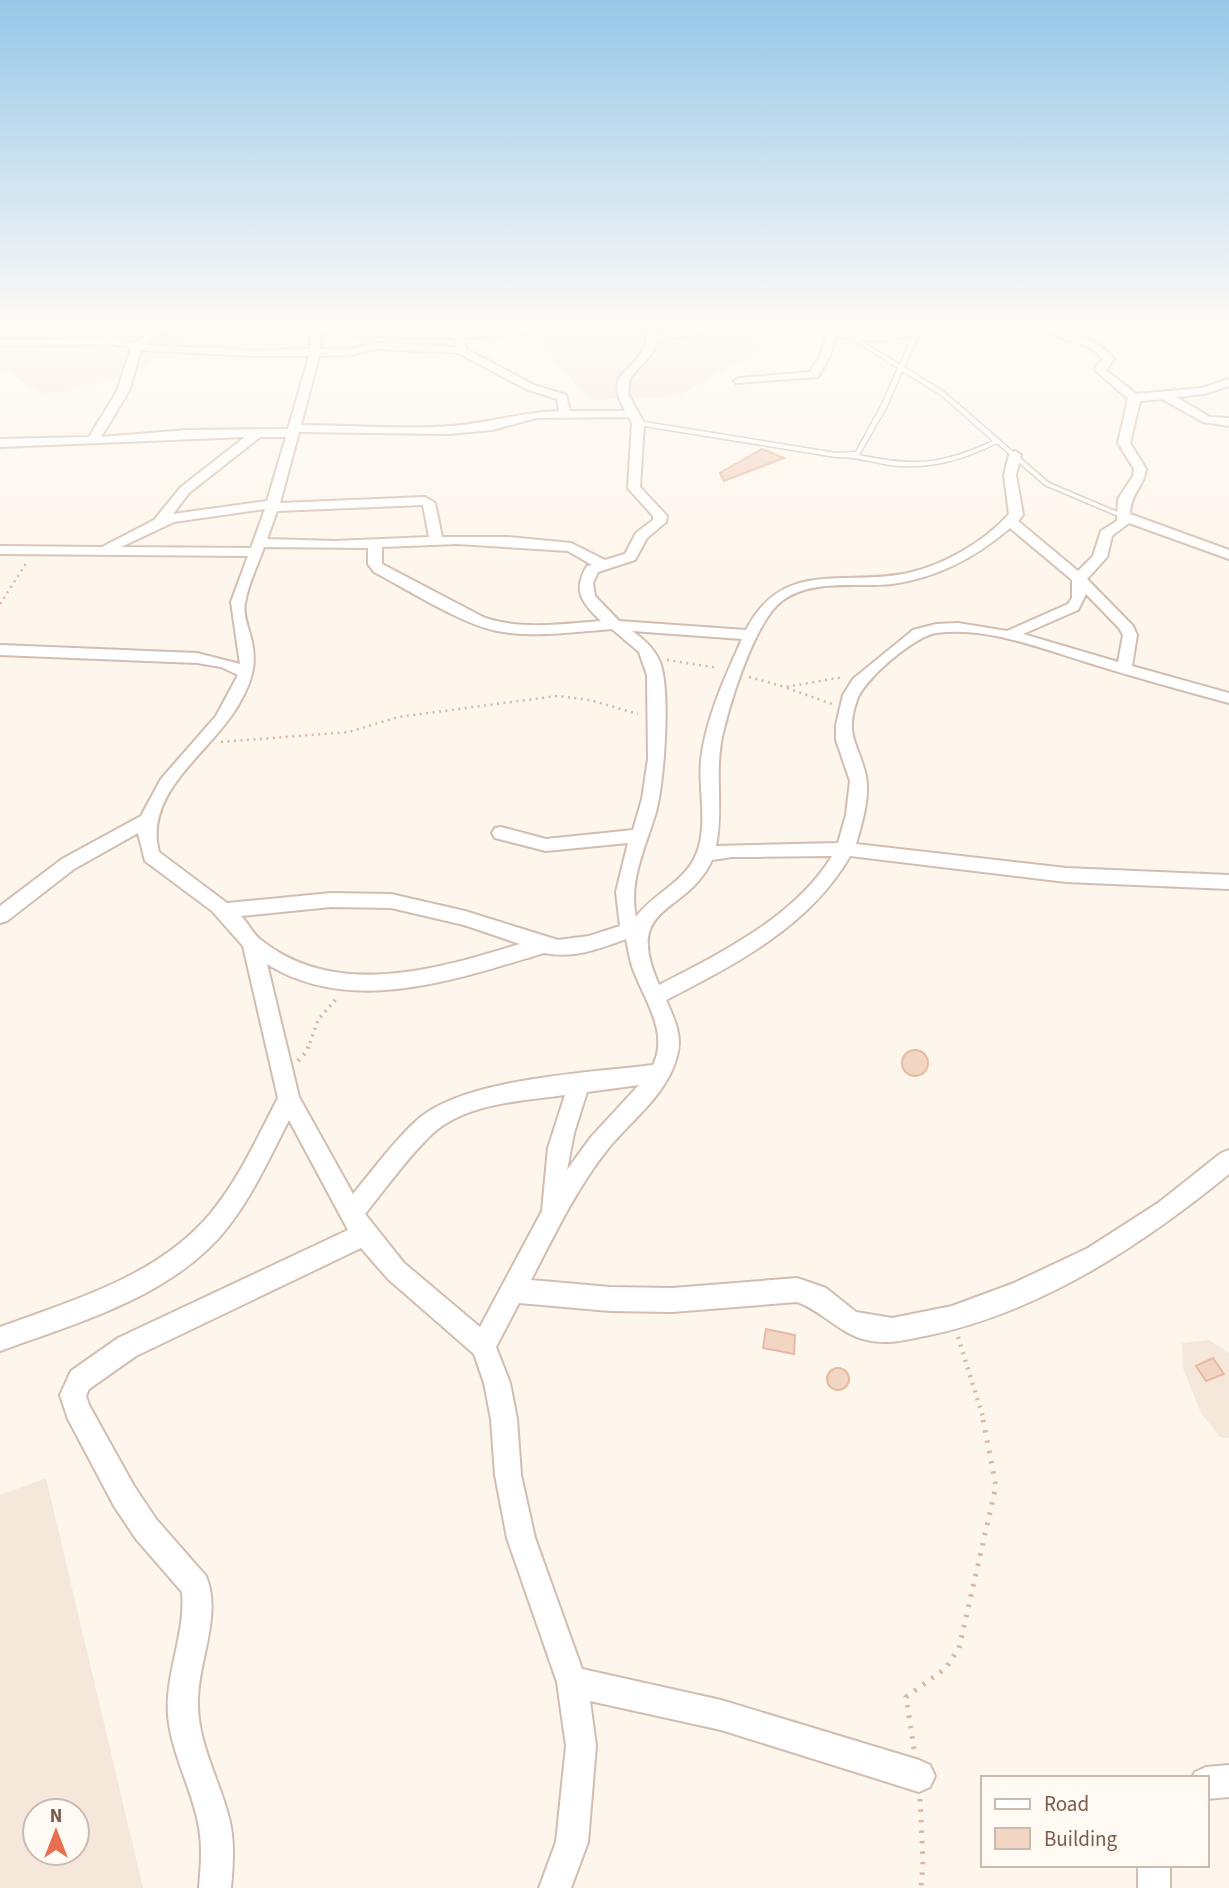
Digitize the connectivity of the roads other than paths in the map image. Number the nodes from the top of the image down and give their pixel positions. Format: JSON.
{"nodes":[{"id":1,"x":110,"y":413,"type":"edge"},
{"id":2,"x":296,"y":413,"type":"edge"},
{"id":3,"x":632,"y":413,"type":"edge"},
{"id":4,"x":880,"y":413,"type":"edge"},
{"id":5,"x":965,"y":413,"type":"edge"},
{"id":6,"x":1134,"y":413,"type":"edge"},
{"id":7,"x":1195,"y":413,"type":"edge"},
{"id":8,"x":565,"y":415,"type":"joint"},
{"id":9,"x":635,"y":418,"type":"junction"},
{"id":10,"x":1229,"y":422,"type":"edge"},
{"id":11,"x":292,"y":431,"type":"junction"},
{"id":12,"x":256,"y":434,"type":"junction"},
{"id":13,"x":93,"y":441,"type":"junction"},
{"id":14,"x":998,"y":441,"type":"junction"},
{"id":15,"x":0,"y":443,"type":"edge"},
{"id":16,"x":1015,"y":455,"type":"junction"},
{"id":17,"x":853,"y":456,"type":"junction"},
{"id":18,"x":272,"y":505,"type":"junction"},
{"id":19,"x":1125,"y":517,"type":"junction"},
{"id":20,"x":160,"y":521,"type":"junction"},
{"id":21,"x":1011,"y":522,"type":"junction"},
{"id":22,"x":436,"y":541,"type":"junction"},
{"id":23,"x":375,"y":544,"type":"junction"},
{"id":24,"x":258,"y":548,"type":"junction"},
{"id":25,"x":0,"y":550,"type":"edge"},
{"id":26,"x":107,"y":550,"type":"junction"},
{"id":27,"x":1229,"y":555,"type":"edge"},
{"id":28,"x":603,"y":565,"type":"junction"},
{"id":29,"x":1079,"y":579,"type":"junction"},
{"id":30,"x":612,"y":625,"type":"junction"},
{"id":31,"x":752,"y":635,"type":"junction"},
{"id":32,"x":1009,"y":635,"type":"junction"},
{"id":33,"x":0,"y":650,"type":"edge"},
{"id":34,"x":1124,"y":668,"type":"junction"},
{"id":35,"x":247,"y":673,"type":"junction"},
{"id":36,"x":1229,"y":698,"type":"edge"},
{"id":37,"x":147,"y":820,"type":"junction"},
{"id":38,"x":502,"y":833,"type":"dead end"},
{"id":39,"x":638,"y":836,"type":"junction"},
{"id":40,"x":845,"y":849,"type":"junction"},
{"id":41,"x":706,"y":854,"type":"junction"},
{"id":42,"x":1229,"y":882,"type":"edge"},
{"id":43,"x":225,"y":910,"type":"junction"},
{"id":44,"x":0,"y":916,"type":"edge"},
{"id":45,"x":633,"y":935,"type":"junction"},
{"id":46,"x":252,"y":944,"type":"junction"},
{"id":47,"x":544,"y":945,"type":"junction"},
{"id":48,"x":655,"y":996,"type":"junction"},
{"id":49,"x":658,"y":1073,"type":"junction"},
{"id":50,"x":579,"y":1086,"type":"junction"},
{"id":51,"x":286,"y":1089,"type":"junction"},
{"id":52,"x":1229,"y":1160,"type":"edge"},
{"id":53,"x":554,"y":1213,"type":"junction"},
{"id":54,"x":358,"y":1224,"type":"junction"},
{"id":55,"x":512,"y":1290,"type":"junction"},
{"id":56,"x":0,"y":1339,"type":"edge"},
{"id":57,"x":483,"y":1346,"type":"junction"},
{"id":58,"x":572,"y":1682,"type":"junction"},
{"id":59,"x":919,"y":1776,"type":"road end"},
{"id":60,"x":1229,"y":1781,"type":"edge"},
{"id":61,"x":1208,"y":1783,"type":"edge"},
{"id":62,"x":1154,"y":1867,"type":"edge"},
{"id":63,"x":215,"y":1888,"type":"edge"},
{"id":64,"x":555,"y":1888,"type":"edge"},
{"id":65,"x":1154,"y":1888,"type":"edge"}],
"edges":[{"from":1,"to":13,"type":"street"},
{"from":2,"to":11,"type":"street"},
{"from":3,"to":9,"type":"street"},
{"from":4,"to":17,"type":"lane"},
{"from":5,"to":14,"type":"lane"},
{"from":6,"to":19,"type":"street"},
{"from":7,"to":10,"type":"street"},
{"from":8,"to":9,"type":"street"},
{"from":8,"to":11,"type":"street"},
{"from":9,"to":17,"type":"lane"},
{"from":9,"to":28,"type":"street"},
{"from":11,"to":12,"type":"street"},
{"from":11,"to":18,"type":"street"},
{"from":12,"to":13,"type":"street"},
{"from":12,"to":20,"type":"street"},
{"from":13,"to":15,"type":"street"},
{"from":14,"to":16,"type":"lane"},
{"from":14,"to":17,"type":"lane"},
{"from":16,"to":19,"type":"lane"},
{"from":16,"to":21,"type":"street"},
{"from":18,"to":20,"type":"street"},
{"from":18,"to":22,"type":"street"},
{"from":18,"to":24,"type":"street"},
{"from":19,"to":27,"type":"street"},
{"from":19,"to":29,"type":"street"},
{"from":20,"to":26,"type":"street"},
{"from":21,"to":29,"type":"street"},
{"from":21,"to":31,"type":"street"},
{"from":22,"to":23,"type":"street"},
{"from":22,"to":28,"type":"street"},
{"from":23,"to":24,"type":"street"},
{"from":23,"to":30,"type":"street"},
{"from":24,"to":26,"type":"street"},
{"from":24,"to":35,"type":"street"},
{"from":25,"to":26,"type":"street"},
{"from":28,"to":30,"type":"street"},
{"from":29,"to":32,"type":"street"},
{"from":29,"to":34,"type":"street"},
{"from":30,"to":31,"type":"street"},
{"from":30,"to":39,"type":"street"},
{"from":31,"to":41,"type":"street"},
{"from":32,"to":34,"type":"street"},
{"from":32,"to":40,"type":"street"},
{"from":33,"to":35,"type":"street"},
{"from":34,"to":36,"type":"street"},
{"from":35,"to":37,"type":"street"},
{"from":37,"to":43,"type":"street"},
{"from":37,"to":44,"type":"street"},
{"from":38,"to":39,"type":"street"},
{"from":39,"to":45,"type":"street"},
{"from":40,"to":41,"type":"street"},
{"from":40,"to":42,"type":"street"},
{"from":40,"to":48,"type":"street"},
{"from":41,"to":45,"type":"street"},
{"from":43,"to":46,"type":"street"},
{"from":43,"to":47,"type":"street"},
{"from":45,"to":47,"type":"street"},
{"from":45,"to":48,"type":"street"},
{"from":46,"to":47,"type":"street"},
{"from":46,"to":51,"type":"street"},
{"from":48,"to":49,"type":"street"},
{"from":49,"to":50,"type":"street"},
{"from":49,"to":53,"type":"street"},
{"from":50,"to":53,"type":"street"},
{"from":50,"to":54,"type":"street"},
{"from":51,"to":54,"type":"street"},
{"from":51,"to":56,"type":"street"},
{"from":52,"to":55,"type":"street"},
{"from":53,"to":55,"type":"street"},
{"from":54,"to":57,"type":"street"},
{"from":54,"to":63,"type":"street"},
{"from":55,"to":57,"type":"street"},
{"from":57,"to":58,"type":"street"},
{"from":58,"to":59,"type":"street"},
{"from":58,"to":64,"type":"street"},
{"from":60,"to":61,"type":"street"},
{"from":62,"to":65,"type":"street"}]}
